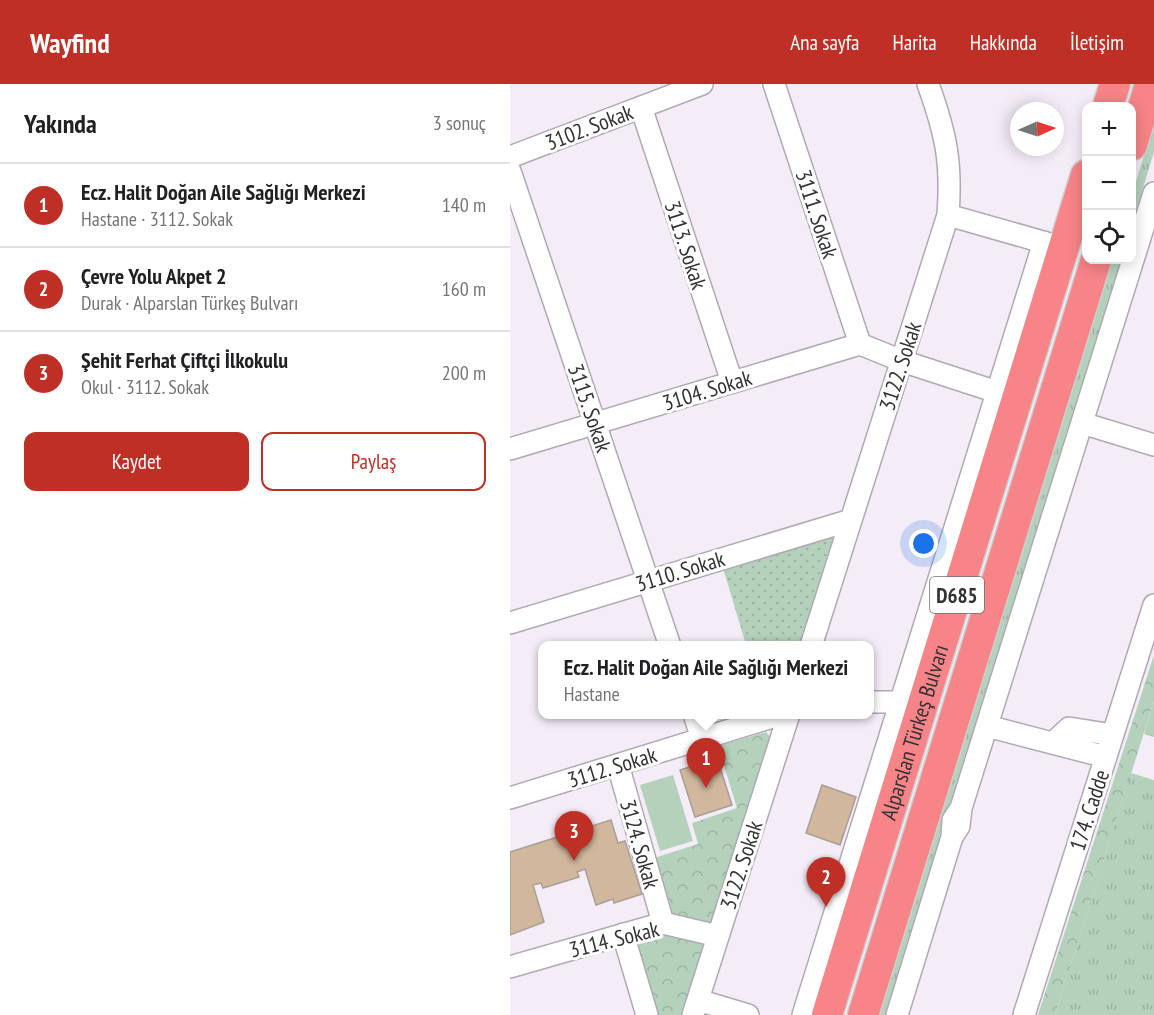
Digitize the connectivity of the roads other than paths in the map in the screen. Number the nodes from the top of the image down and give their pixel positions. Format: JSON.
{"nodes":[{"id":1,"x":702,"y":84,"type":"edge"},
{"id":2,"x":774,"y":84,"type":"edge"},
{"id":3,"x":928,"y":84,"type":"edge"},
{"id":4,"x":1115,"y":84,"type":"edge"},
{"id":5,"x":1150,"y":84,"type":"edge"},
{"id":6,"x":1109,"y":102,"type":"edge"},
{"id":7,"x":641,"y":107,"type":"junction"},
{"id":8,"x":1136,"y":129,"type":"edge"},
{"id":9,"x":510,"y":157,"type":"edge"},
{"id":10,"x":510,"y":171,"type":"edge"},
{"id":11,"x":1082,"y":184,"type":"edge"},
{"id":12,"x":1154,"y":193,"type":"edge"},
{"id":13,"x":948,"y":215,"type":"junction"},
{"id":14,"x":1054,"y":245,"type":"junction"},
{"id":15,"x":1095,"y":264,"type":"edge"},
{"id":16,"x":860,"y":344,"type":"junction"},
{"id":17,"x":902,"y":362,"type":"junction"},
{"id":18,"x":732,"y":382,"type":"junction"},
{"id":19,"x":997,"y":392,"type":"junction"},
{"id":20,"x":1082,"y":423,"type":"junction"},
{"id":21,"x":595,"y":424,"type":"junction"},
{"id":22,"x":1154,"y":445,"type":"edge"},
{"id":23,"x":510,"y":449,"type":"edge"},
{"id":24,"x":851,"y":520,"type":"junction"},
{"id":25,"x":648,"y":580,"type":"junction"},
{"id":26,"x":1154,"y":605,"type":"edge"},
{"id":27,"x":510,"y":623,"type":"edge"},
{"id":28,"x":1148,"y":636,"type":"edge"},
{"id":29,"x":669,"y":641,"type":"edge"},
{"id":30,"x":812,"y":641,"type":"edge"},
{"id":31,"x":874,"y":702,"type":"edge"},
{"id":32,"x":912,"y":702,"type":"junction"},
{"id":33,"x":695,"y":719,"type":"edge"},
{"id":34,"x":766,"y":719,"type":"edge"},
{"id":35,"x":787,"y":719,"type":"edge"},
{"id":36,"x":987,"y":726,"type":"junction"},
{"id":37,"x":1113,"y":735,"type":"junction"},
{"id":38,"x":702,"y":739,"type":"junction"},
{"id":39,"x":1053,"y":743,"type":"junction"},
{"id":40,"x":1106,"y":757,"type":"junction"},
{"id":41,"x":618,"y":765,"type":"junction"},
{"id":42,"x":510,"y":798,"type":"edge"},
{"id":43,"x":663,"y":923,"type":"junction"},
{"id":44,"x":623,"y":934,"type":"junction"},
{"id":45,"x":718,"y":936,"type":"junction"},
{"id":46,"x":510,"y":967,"type":"edge"},
{"id":47,"x":695,"y":1008,"type":"edge"},
{"id":48,"x":647,"y":1015,"type":"edge"},
{"id":49,"x":748,"y":1015,"type":"edge"},
{"id":50,"x":803,"y":1015,"type":"edge"},
{"id":51,"x":827,"y":1015,"type":"edge"},
{"id":52,"x":863,"y":1015,"type":"edge"},
{"id":53,"x":897,"y":1015,"type":"edge"},
{"id":54,"x":1024,"y":1015,"type":"edge"}],
"edges":[{"from":1,"to":7,"type":"street","name":"3102. Sokak"},
{"from":2,"to":16,"type":"street","name":"3111. Sokak"},
{"from":3,"to":13,"type":"street","name":"3122. Sokak"},
{"from":4,"to":6,"type":"highway"},
{"from":5,"to":8,"type":"highway"},
{"from":7,"to":9,"type":"street","name":"3102. Sokak"},
{"from":7,"to":18,"type":"street","name":"3113. Sokak"},
{"from":10,"to":21,"type":"street","name":"3115. Sokak"},
{"from":11,"to":14,"type":"highway","name":"Alparslan Türkeş Bulvarı","number":"D685"},
{"from":12,"to":20,"type":"street"},
{"from":13,"to":14,"type":"street"},
{"from":13,"to":17,"type":"street","name":"3122. Sokak"},
{"from":14,"to":19,"type":"street"},
{"from":14,"to":32,"type":"highway","name":"Alparslan Türkeş Bulvarı","number":"D685"},
{"from":15,"to":52,"type":"highway","name":"Alparslan Türkeş Bulvarı","number":"D685"},
{"from":16,"to":17,"type":"street"},
{"from":16,"to":18,"type":"street","name":"3104. Sokak"},
{"from":17,"to":19,"type":"street"},
{"from":17,"to":24,"type":"street","name":"3122. Sokak"},
{"from":18,"to":21,"type":"street","name":"3104. Sokak"},
{"from":19,"to":32,"type":"street"},
{"from":20,"to":22,"type":"street"},
{"from":20,"to":36,"type":"street"},
{"from":21,"to":23,"type":"street","name":"3104. Sokak"},
{"from":21,"to":25,"type":"street","name":"3115. Sokak"},
{"from":24,"to":25,"type":"street","name":"3110. Sokak"},
{"from":24,"to":30,"type":"street","name":"3122. Sokak"},
{"from":25,"to":27,"type":"street","name":"3110. Sokak"},
{"from":25,"to":29,"type":"street","name":"3115. Sokak"},
{"from":26,"to":28,"type":"street","name":"174. Cadde"},
{"from":28,"to":37,"type":"street","name":"174. Cadde"},
{"from":31,"to":32,"type":"street"},
{"from":32,"to":50,"type":"street"},
{"from":32,"to":51,"type":"highway","name":"Alparslan Türkeş Bulvarı","number":"D685"},
{"from":33,"to":38,"type":"street"},
{"from":34,"to":38,"type":"street","name":"3112. Sokak"},
{"from":35,"to":45,"type":"street","name":"3122. Sokak"},
{"from":36,"to":39,"type":"street"},
{"from":36,"to":53,"type":"street"},
{"from":37,"to":39,"type":"street"},
{"from":37,"to":40,"type":"street","name":"174. Cadde"},
{"from":38,"to":41,"type":"street","name":"3112. Sokak"},
{"from":39,"to":40,"type":"street"},
{"from":40,"to":54,"type":"street","name":"174. Cadde"},
{"from":41,"to":42,"type":"street","name":"3112. Sokak"},
{"from":41,"to":43,"type":"street","name":"3124. Sokak"},
{"from":43,"to":44,"type":"street","name":"3114. Sokak"},
{"from":43,"to":45,"type":"street","name":"3114. Sokak"},
{"from":44,"to":46,"type":"street","name":"3114. Sokak"},
{"from":44,"to":48,"type":"street"},
{"from":45,"to":47,"type":"street","name":"3122. Sokak"},
{"from":47,"to":49,"type":"street"}]}
